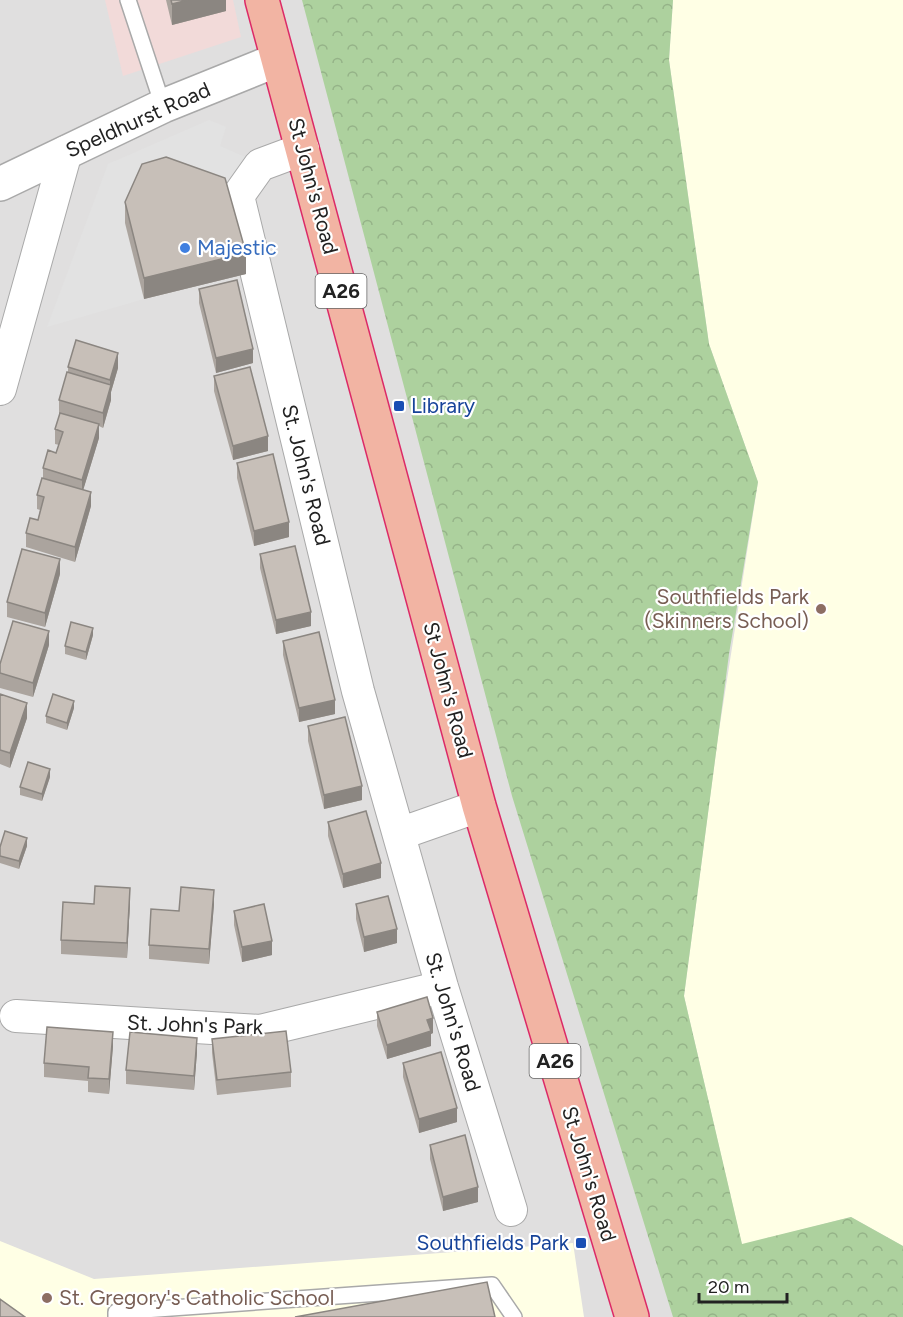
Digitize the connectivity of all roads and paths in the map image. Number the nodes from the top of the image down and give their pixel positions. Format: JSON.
{"nodes":[{"id":1,"x":128,"y":0,"type":"edge"},
{"id":2,"x":262,"y":0,"type":"edge"},
{"id":3,"x":277,"y":60,"type":"junction"},
{"id":4,"x":163,"y":106,"type":"junction"},
{"id":5,"x":303,"y":149,"type":"junction"},
{"id":6,"x":66,"y":152,"type":"junction"},
{"id":7,"x":0,"y":184,"type":"edge"},
{"id":8,"x":2,"y":375,"type":"edge"},
{"id":9,"x":479,"y":806,"type":"junction"},
{"id":10,"x":399,"y":834,"type":"junction"},
{"id":11,"x":442,"y":987,"type":"junction"},
{"id":12,"x":16,"y":1016,"type":"dead end"},
{"id":13,"x":511,"y":1210,"type":"dead end"},
{"id":14,"x":116,"y":1317,"type":"edge"},
{"id":15,"x":514,"y":1317,"type":"edge"},
{"id":16,"x":632,"y":1317,"type":"edge"}],
"edges":[{"from":1,"to":4,"type":"lane"},
{"from":2,"to":3,"type":"highway","number":"A26"},
{"from":3,"to":4,"type":"street","name":"Speldhurst Road"},
{"from":3,"to":5,"type":"highway","name":"St John's Road","number":"A26"},
{"from":4,"to":6,"type":"street","name":"Speldhurst Road"},
{"from":5,"to":9,"type":"highway","name":"St John's Road","number":"A26"},
{"from":5,"to":10,"type":"street","name":"St. John's Road"},
{"from":6,"to":7,"type":"street","name":"Speldhurst Road"},
{"from":6,"to":8,"type":"street"},
{"from":9,"to":10,"type":"street"},
{"from":9,"to":16,"type":"highway","name":"St John's Road","number":"A26"},
{"from":10,"to":11,"type":"street","name":"St. John's Road"},
{"from":11,"to":12,"type":"street","name":"St. John's Park"},
{"from":11,"to":13,"type":"street","name":"St. John's Road"},
{"from":14,"to":15,"type":"lane"}]}
